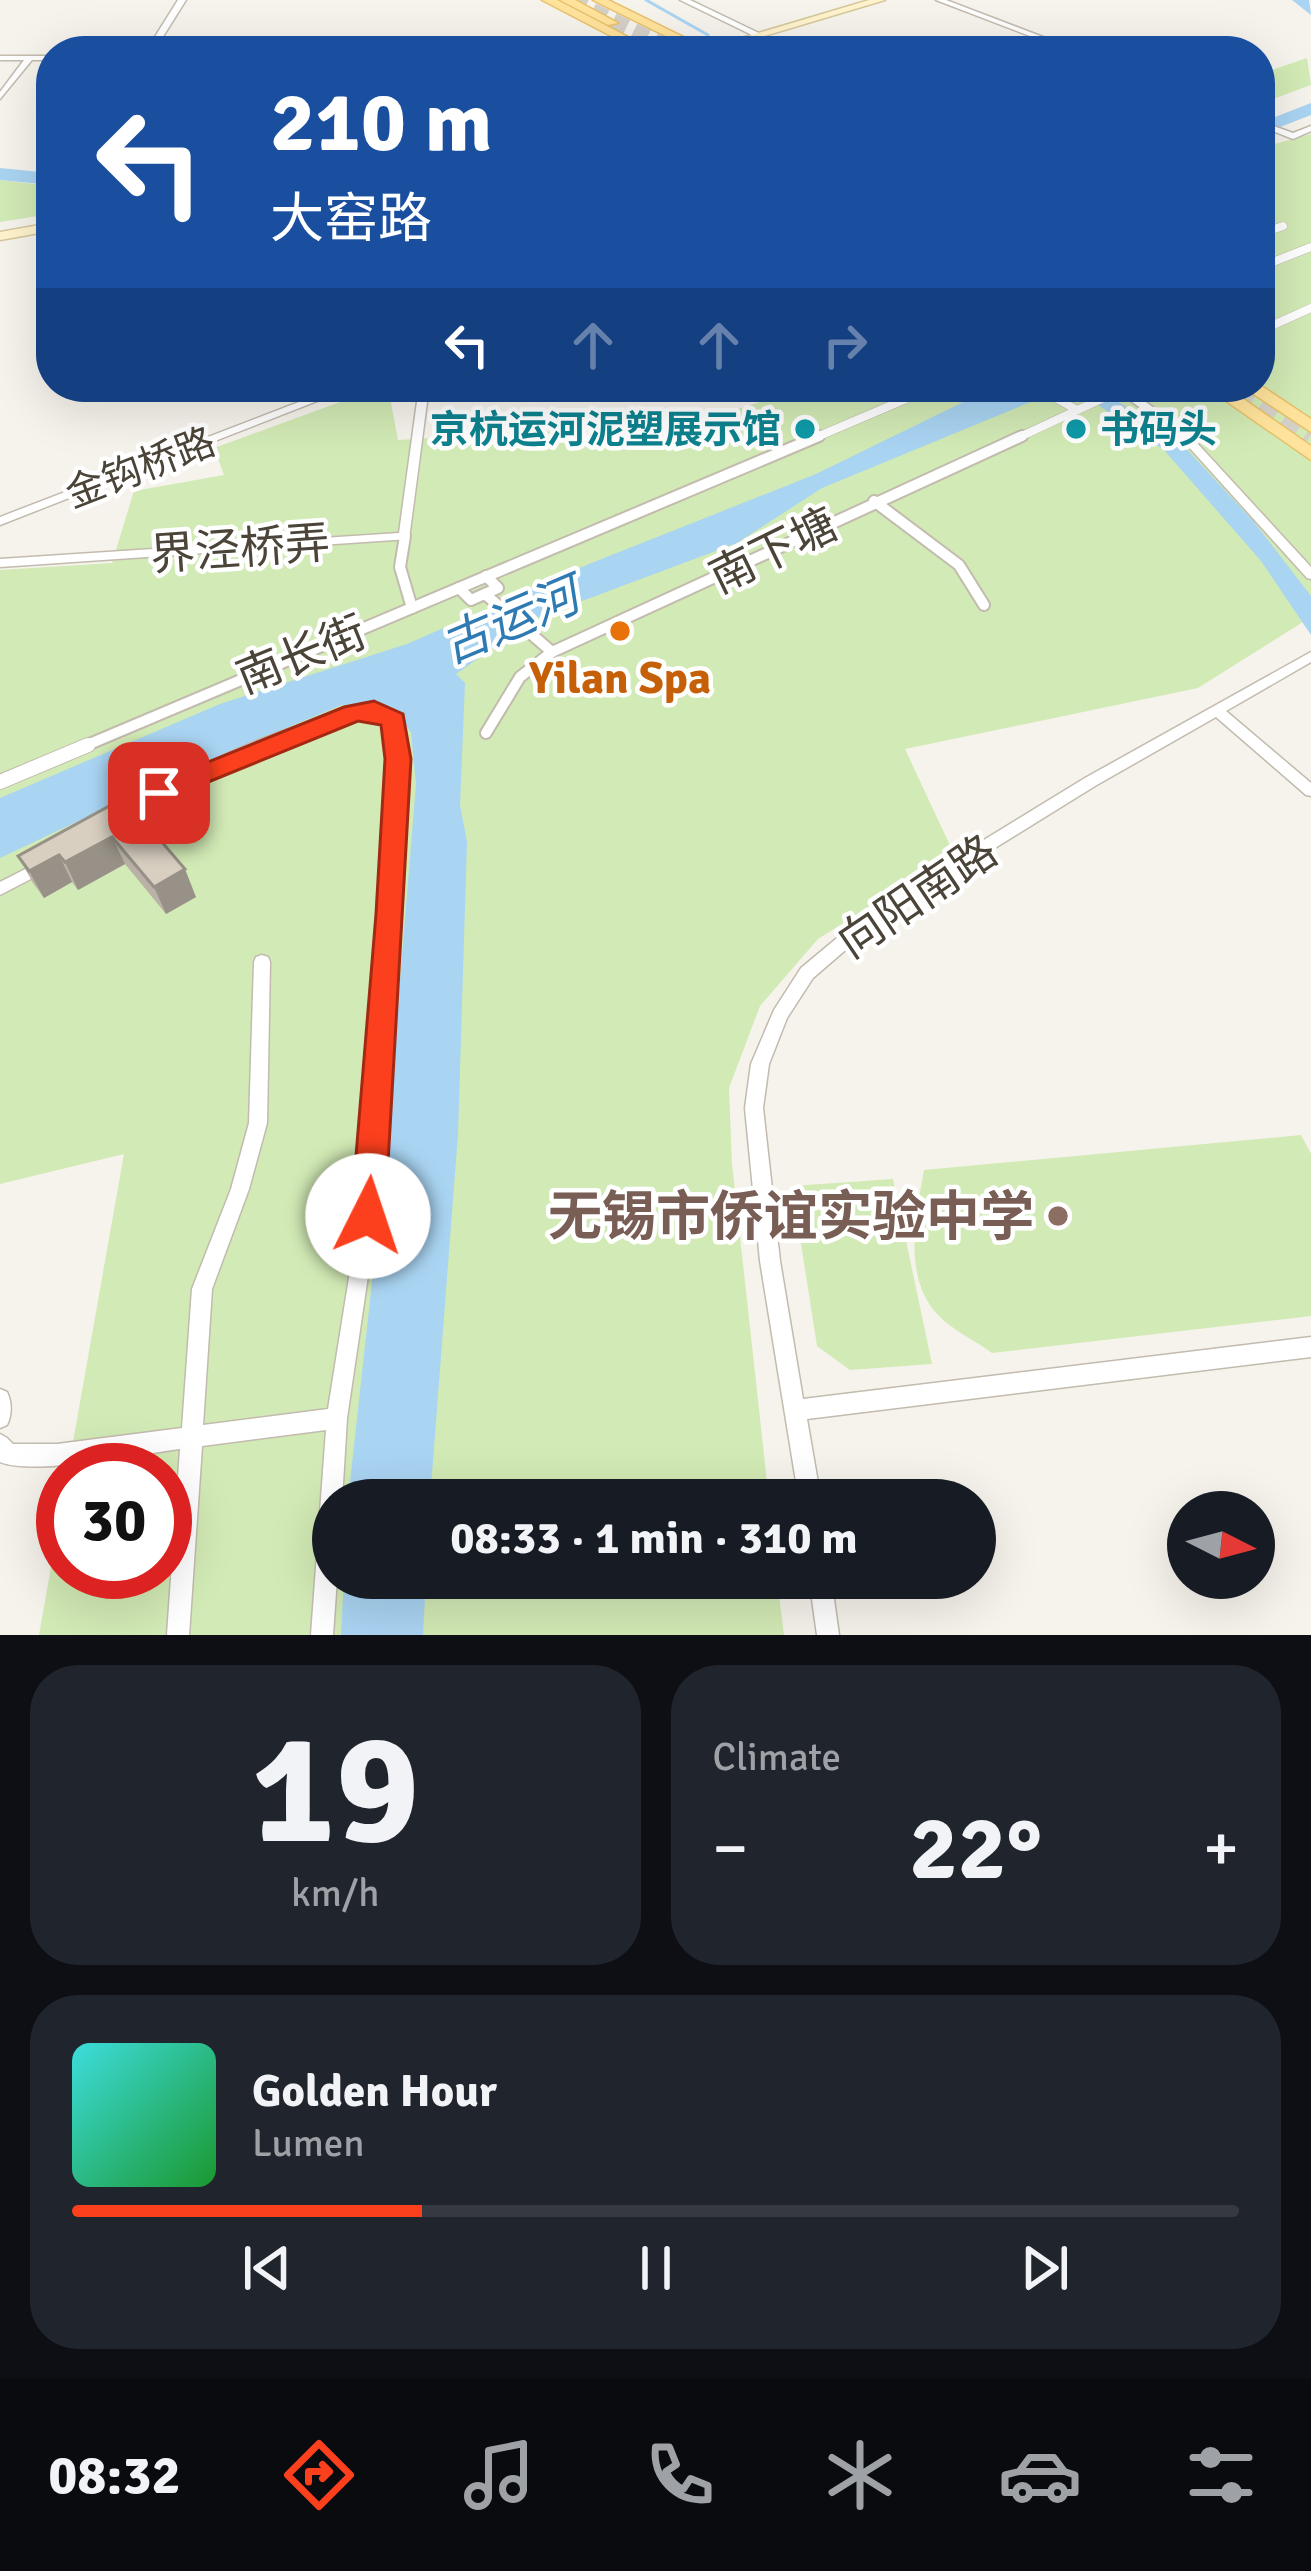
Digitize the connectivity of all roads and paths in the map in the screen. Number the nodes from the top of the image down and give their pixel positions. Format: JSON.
{"nodes":[{"id":1,"x":182,"y":0,"type":"edge"},
{"id":2,"x":548,"y":0,"type":"edge"},
{"id":3,"x":566,"y":0,"type":"edge"},
{"id":4,"x":684,"y":0,"type":"edge"},
{"id":5,"x":880,"y":0,"type":"edge"},
{"id":6,"x":894,"y":0,"type":"edge"},
{"id":7,"x":940,"y":0,"type":"edge"},
{"id":8,"x":607,"y":1,"type":"edge"},
{"id":9,"x":760,"y":35,"type":"junction"},
{"id":10,"x":159,"y":36,"type":"edge"},
{"id":11,"x":620,"y":36,"type":"edge"},
{"id":12,"x":639,"y":36,"type":"edge"},
{"id":13,"x":675,"y":36,"type":"edge"},
{"id":14,"x":756,"y":36,"type":"edge"},
{"id":15,"x":777,"y":36,"type":"edge"},
{"id":16,"x":1036,"y":36,"type":"edge"},
{"id":17,"x":0,"y":58,"type":"edge"},
{"id":18,"x":30,"y":58,"type":"junction"},
{"id":19,"x":36,"y":58,"type":"edge"},
{"id":20,"x":0,"y":98,"type":"edge"},
{"id":21,"x":1311,"y":128,"type":"edge"},
{"id":22,"x":1275,"y":129,"type":"edge"},
{"id":23,"x":36,"y":220,"type":"edge"},
{"id":24,"x":0,"y":226,"type":"edge"},
{"id":25,"x":1283,"y":226,"type":"dead end"},
{"id":26,"x":1275,"y":229,"type":"edge"},
{"id":27,"x":36,"y":230,"type":"edge"},
{"id":28,"x":0,"y":236,"type":"edge"},
{"id":29,"x":1311,"y":247,"type":"edge"},
{"id":30,"x":1275,"y":261,"type":"edge"},
{"id":31,"x":1311,"y":308,"type":"edge"},
{"id":32,"x":1275,"y":325,"type":"edge"},
{"id":33,"x":309,"y":402,"type":"edge"},
{"id":34,"x":422,"y":402,"type":"edge"},
{"id":35,"x":898,"y":402,"type":"edge"},
{"id":36,"x":1062,"y":402,"type":"edge"},
{"id":37,"x":1092,"y":402,"type":"edge"},
{"id":38,"x":1137,"y":402,"type":"edge"},
{"id":39,"x":1236,"y":402,"type":"edge"},
{"id":40,"x":1274,"y":402,"type":"edge"},
{"id":41,"x":1077,"y":410,"type":"junction"},
{"id":42,"x":1310,"y":426,"type":"edge"},
{"id":43,"x":1311,"y":454,"type":"edge"},
{"id":44,"x":874,"y":501,"type":"junction"},
{"id":45,"x":0,"y":520,"type":"edge"},
{"id":46,"x":405,"y":536,"type":"junction"},
{"id":47,"x":0,"y":563,"type":"edge"},
{"id":48,"x":1311,"y":575,"type":"edge"},
{"id":49,"x":486,"y":576,"type":"junction"},
{"id":50,"x":459,"y":588,"type":"junction"},
{"id":51,"x":484,"y":594,"type":"junction"},
{"id":52,"x":984,"y":605,"type":"dead end"},
{"id":53,"x":412,"y":608,"type":"junction"},
{"id":54,"x":552,"y":652,"type":"junction"},
{"id":55,"x":1311,"y":656,"type":"edge"},
{"id":56,"x":1219,"y":712,"type":"junction"},
{"id":57,"x":486,"y":734,"type":"dead end"},
{"id":58,"x":0,"y":782,"type":"edge"},
{"id":59,"x":1311,"y":791,"type":"edge"},
{"id":60,"x":107,"y":834,"type":"edge"},
{"id":61,"x":53,"y":861,"type":"edge"},
{"id":62,"x":0,"y":889,"type":"edge"},
{"id":63,"x":262,"y":962,"type":"dead end"},
{"id":64,"x":1311,"y":1347,"type":"edge"},
{"id":65,"x":0,"y":1399,"type":"edge"},
{"id":66,"x":799,"y":1410,"type":"junction"},
{"id":67,"x":0,"y":1418,"type":"edge"},
{"id":68,"x":338,"y":1418,"type":"junction"},
{"id":69,"x":192,"y":1438,"type":"junction"},
{"id":70,"x":0,"y":1445,"type":"edge"},
{"id":71,"x":807,"y":1479,"type":"edge"},
{"id":72,"x":823,"y":1599,"type":"edge"},
{"id":73,"x":178,"y":1635,"type":"edge"},
{"id":74,"x":322,"y":1635,"type":"edge"},
{"id":75,"x":828,"y":1635,"type":"edge"}],
"edges":[{"from":1,"to":10,"type":"street"},
{"from":2,"to":11,"type":"main road"},
{"from":3,"to":12,"type":"main road"},
{"from":4,"to":9,"type":"street"},
{"from":5,"to":9,"type":"main road"},
{"from":6,"to":15,"type":"main road"},
{"from":7,"to":16,"type":"street"},
{"from":8,"to":13,"type":"main road"},
{"from":9,"to":14,"type":"main road"},
{"from":17,"to":18,"type":"street"},
{"from":18,"to":19,"type":"street"},
{"from":18,"to":20,"type":"street"},
{"from":21,"to":22,"type":"street"},
{"from":23,"to":24,"type":"main road"},
{"from":25,"to":26,"type":"street"},
{"from":27,"to":28,"type":"main road"},
{"from":29,"to":30,"type":"street"},
{"from":31,"to":32,"type":"street"},
{"from":33,"to":45,"type":"street","name":"金钩桥路"},
{"from":34,"to":46,"type":"street"},
{"from":35,"to":49,"type":"street","name":"南长街"},
{"from":36,"to":41,"type":"street"},
{"from":37,"to":41,"type":"street","name":"南下塘"},
{"from":38,"to":48,"type":"street"},
{"from":39,"to":43,"type":"main road"},
{"from":40,"to":42,"type":"main road"},
{"from":41,"to":44,"type":"street","name":"南下塘"},
{"from":44,"to":52,"type":"street"},
{"from":44,"to":54,"type":"street","name":"南下塘"},
{"from":46,"to":47,"type":"street","name":"界泾桥弄"},
{"from":46,"to":53,"type":"street"},
{"from":49,"to":50,"type":"street","name":"南长街"},
{"from":49,"to":51,"type":"street"},
{"from":50,"to":51,"type":"street"},
{"from":50,"to":53,"type":"street","name":"南长街"},
{"from":51,"to":54,"type":"street"},
{"from":53,"to":58,"type":"street","name":"南长街"},
{"from":54,"to":57,"type":"street","name":"南下塘"},
{"from":55,"to":56,"type":"street","name":"向阳南路"},
{"from":56,"to":59,"type":"street"},
{"from":56,"to":66,"type":"street","name":"向阳南路"},
{"from":60,"to":68,"type":"street"},
{"from":61,"to":62,"type":"street"},
{"from":63,"to":69,"type":"street"},
{"from":64,"to":66,"type":"street"},
{"from":65,"to":67,"type":"street"},
{"from":66,"to":71,"type":"street","name":"向阳南路"},
{"from":68,"to":69,"type":"street"},
{"from":68,"to":74,"type":"street"},
{"from":69,"to":70,"type":"street"},
{"from":69,"to":73,"type":"street"},
{"from":72,"to":75,"type":"street"}]}
